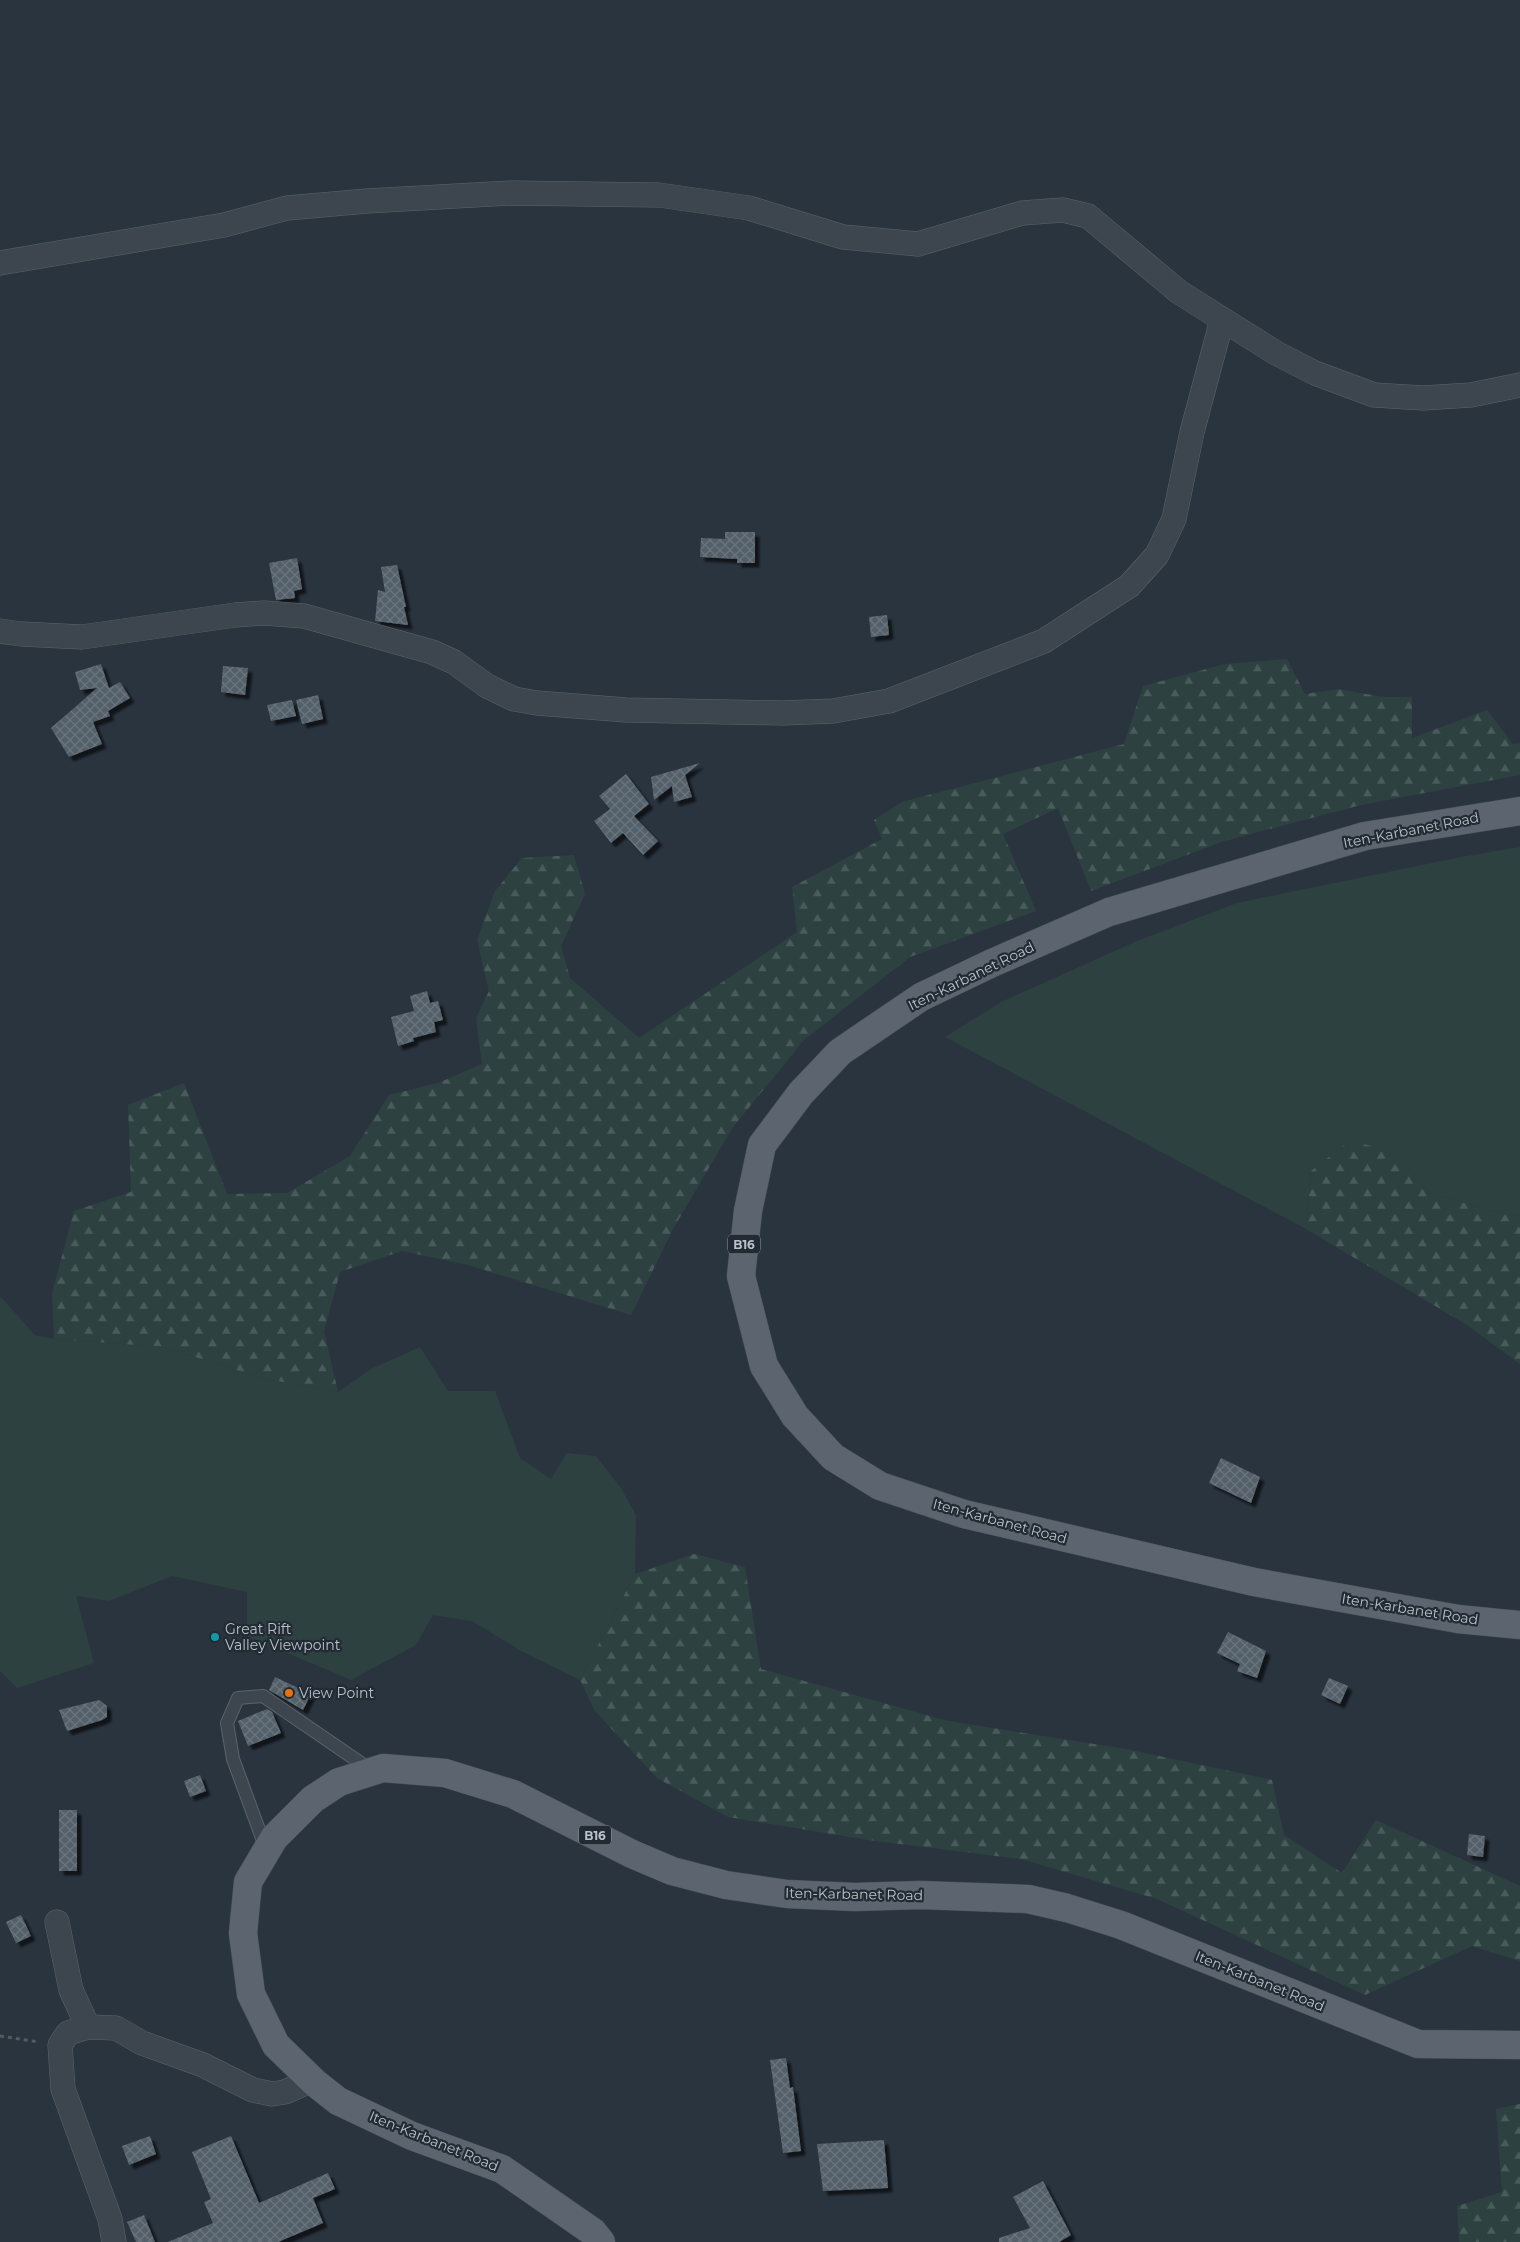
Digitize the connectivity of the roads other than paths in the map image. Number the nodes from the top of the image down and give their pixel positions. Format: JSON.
{"nodes":[{"id":1,"x":0,"y":263,"type":"edge"},
{"id":2,"x":1222,"y":320,"type":"junction"},
{"id":3,"x":1520,"y":385,"type":"edge"},
{"id":4,"x":0,"y":631,"type":"edge"},
{"id":5,"x":1520,"y":810,"type":"edge"},
{"id":6,"x":1520,"y":1625,"type":"edge"},
{"id":7,"x":372,"y":1771,"type":"junction"},
{"id":8,"x":266,"y":1851,"type":"junction"},
{"id":9,"x":58,"y":1922,"type":"dead end"},
{"id":10,"x":88,"y":2027,"type":"junction"},
{"id":11,"x":1520,"y":2045,"type":"edge"},
{"id":12,"x":312,"y":2080,"type":"junction"},
{"id":13,"x":114,"y":2242,"type":"edge"},
{"id":14,"x":601,"y":2242,"type":"edge"}],
"edges":[{"from":1,"to":2,"type":"street"},
{"from":2,"to":3,"type":"street"},
{"from":2,"to":4,"type":"street"},
{"from":5,"to":6,"type":"main road","name":"Iten-Karbanet Road","number":"B16"},
{"from":7,"to":8,"type":"main road","name":"Iten-Karbanet Road","number":"B16"},
{"from":7,"to":8,"type":"lane"},
{"from":7,"to":11,"type":"main road","name":"Iten-Karbanet Road","number":"B16"},
{"from":8,"to":12,"type":"main road","name":"Iten-Karbanet Road","number":"B16"},
{"from":9,"to":10,"type":"street"},
{"from":10,"to":12,"type":"street"},
{"from":10,"to":13,"type":"street"},
{"from":12,"to":14,"type":"main road","name":"Iten-Karbanet Road","number":"B16"}]}
